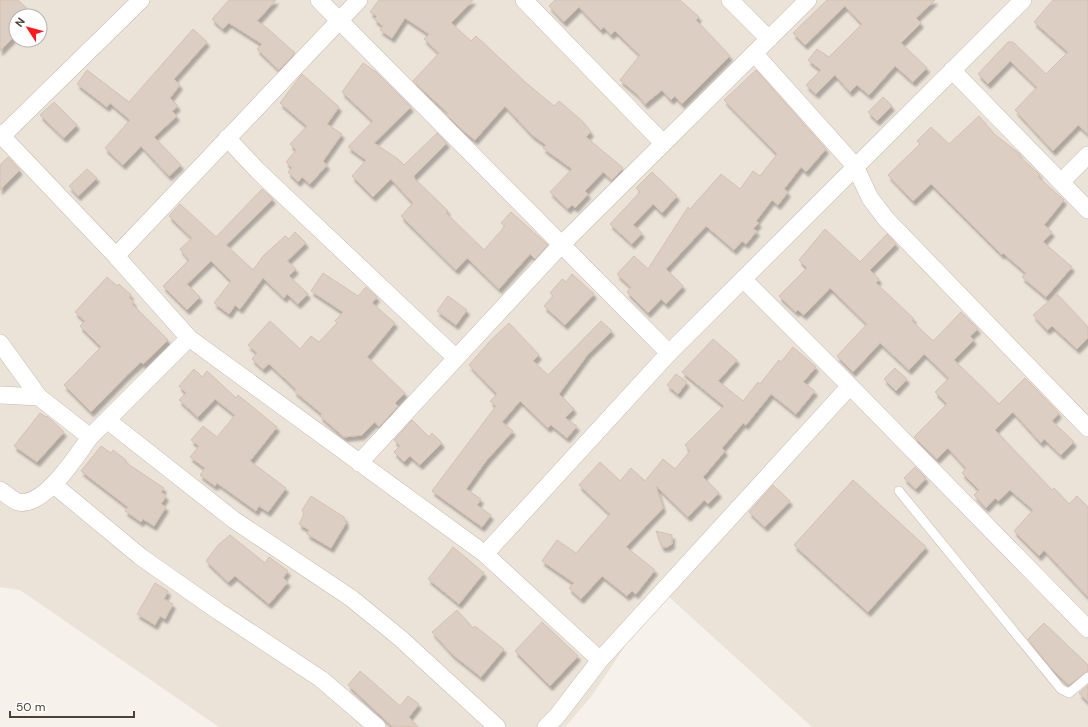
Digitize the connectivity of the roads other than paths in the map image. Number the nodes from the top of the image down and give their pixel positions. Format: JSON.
{"nodes":[{"id":1,"x":141,"y":0,"type":"edge"},
{"id":2,"x":319,"y":0,"type":"edge"},
{"id":3,"x":359,"y":0,"type":"edge"},
{"id":4,"x":524,"y":0,"type":"edge"},
{"id":5,"x":730,"y":0,"type":"edge"},
{"id":6,"x":808,"y":0,"type":"edge"},
{"id":7,"x":1022,"y":0,"type":"edge"},
{"id":8,"x":338,"y":20,"type":"junction"},
{"id":9,"x":769,"y":39,"type":"junction"},
{"id":10,"x":754,"y":54,"type":"junction"},
{"id":11,"x":952,"y":70,"type":"junction"},
{"id":12,"x":1,"y":135,"type":"edge"},
{"id":13,"x":227,"y":138,"type":"junction"},
{"id":14,"x":663,"y":143,"type":"junction"},
{"id":15,"x":1088,"y":155,"type":"edge"},
{"id":16,"x":855,"y":166,"type":"junction"},
{"id":17,"x":1061,"y":182,"type":"junction"},
{"id":18,"x":1088,"y":210,"type":"edge"},
{"id":19,"x":561,"y":245,"type":"junction"},
{"id":20,"x":116,"y":256,"type":"junction"},
{"id":21,"x":743,"y":279,"type":"junction"},
{"id":22,"x":189,"y":338,"type":"junction"},
{"id":23,"x":0,"y":343,"type":"edge"},
{"id":24,"x":669,"y":353,"type":"junction"},
{"id":25,"x":456,"y":358,"type":"junction"},
{"id":26,"x":850,"y":386,"type":"junction"},
{"id":27,"x":0,"y":395,"type":"edge"},
{"id":28,"x":39,"y":397,"type":"junction"},
{"id":29,"x":107,"y":420,"type":"junction"},
{"id":30,"x":1088,"y":428,"type":"edge"},
{"id":31,"x":90,"y":437,"type":"junction"},
{"id":32,"x":359,"y":462,"type":"junction"},
{"id":33,"x":54,"y":485,"type":"junction"},
{"id":34,"x":0,"y":490,"type":"edge"},
{"id":35,"x":899,"y":491,"type":"dead end"},
{"id":36,"x":485,"y":554,"type":"junction"},
{"id":37,"x":1088,"y":629,"type":"edge"},
{"id":38,"x":600,"y":660,"type":"junction"},
{"id":39,"x":1088,"y":677,"type":"edge"},
{"id":40,"x":377,"y":727,"type":"edge"},
{"id":41,"x":497,"y":727,"type":"edge"},
{"id":42,"x":546,"y":727,"type":"edge"}],
"edges":[{"from":1,"to":12,"type":"street"},
{"from":2,"to":8,"type":"street"},
{"from":3,"to":8,"type":"street"},
{"from":4,"to":14,"type":"street"},
{"from":5,"to":9,"type":"street"},
{"from":6,"to":9,"type":"street"},
{"from":7,"to":11,"type":"street"},
{"from":8,"to":13,"type":"street"},
{"from":8,"to":19,"type":"street"},
{"from":9,"to":10,"type":"street"},
{"from":10,"to":14,"type":"street"},
{"from":10,"to":16,"type":"street"},
{"from":11,"to":16,"type":"street"},
{"from":11,"to":17,"type":"street"},
{"from":12,"to":20,"type":"street"},
{"from":13,"to":20,"type":"street"},
{"from":13,"to":25,"type":"street"},
{"from":14,"to":19,"type":"street"},
{"from":15,"to":17,"type":"street"},
{"from":16,"to":21,"type":"street"},
{"from":16,"to":30,"type":"street"},
{"from":17,"to":18,"type":"street"},
{"from":19,"to":24,"type":"street"},
{"from":19,"to":25,"type":"street"},
{"from":20,"to":22,"type":"street"},
{"from":21,"to":24,"type":"street"},
{"from":21,"to":26,"type":"street"},
{"from":22,"to":29,"type":"street"},
{"from":22,"to":32,"type":"street"},
{"from":23,"to":28,"type":"street"},
{"from":24,"to":36,"type":"street"},
{"from":25,"to":32,"type":"street"},
{"from":26,"to":37,"type":"street"},
{"from":26,"to":38,"type":"street"},
{"from":27,"to":28,"type":"street"},
{"from":28,"to":31,"type":"street"},
{"from":29,"to":31,"type":"street"},
{"from":29,"to":41,"type":"street"},
{"from":31,"to":33,"type":"street"},
{"from":32,"to":36,"type":"street"},
{"from":33,"to":34,"type":"street"},
{"from":33,"to":40,"type":"street"},
{"from":35,"to":39,"type":"lane"},
{"from":36,"to":38,"type":"street"},
{"from":38,"to":42,"type":"street"}]}
